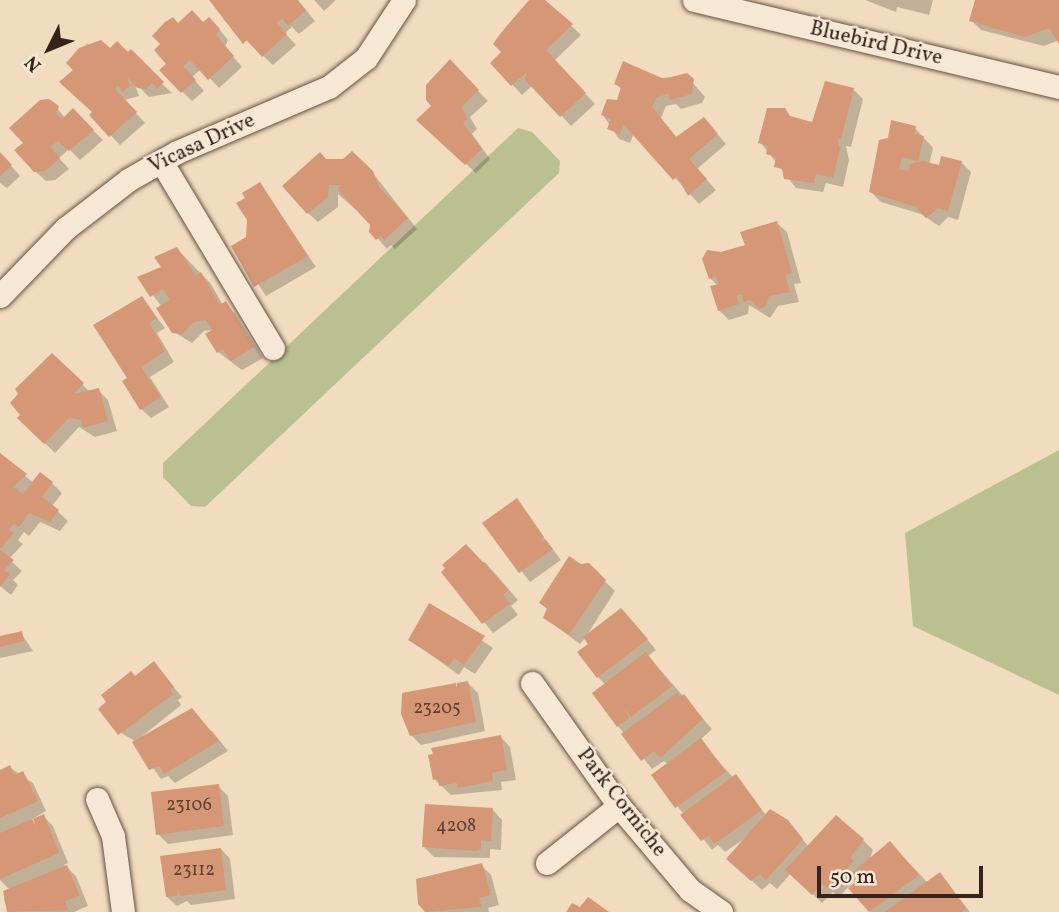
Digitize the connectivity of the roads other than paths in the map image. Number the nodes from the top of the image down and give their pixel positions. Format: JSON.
{"nodes":[{"id":1,"x":404,"y":0,"type":"edge"},
{"id":2,"x":694,"y":0,"type":"edge"},
{"id":3,"x":1059,"y":87,"type":"edge"},
{"id":4,"x":161,"y":161,"type":"junction"},
{"id":5,"x":0,"y":296,"type":"edge"},
{"id":6,"x":273,"y":348,"type":"dead end"},
{"id":7,"x":532,"y":683,"type":"dead end"},
{"id":8,"x":97,"y":799,"type":"dead end"},
{"id":9,"x":619,"y":806,"type":"junction"},
{"id":10,"x":547,"y":863,"type":"dead end"},
{"id":11,"x":123,"y":912,"type":"edge"},
{"id":12,"x":721,"y":912,"type":"edge"}],
"edges":[{"from":1,"to":4,"type":"street","name":"Vicasa Drive"},
{"from":2,"to":3,"type":"street","name":"Bluebird Drive"},
{"from":4,"to":5,"type":"street","name":"Vicasa Drive"},
{"from":4,"to":6,"type":"street"},
{"from":7,"to":9,"type":"street","name":"Park Corniche"},
{"from":8,"to":11,"type":"street"},
{"from":9,"to":10,"type":"street"},
{"from":9,"to":12,"type":"street","name":"Park Corniche"}]}
